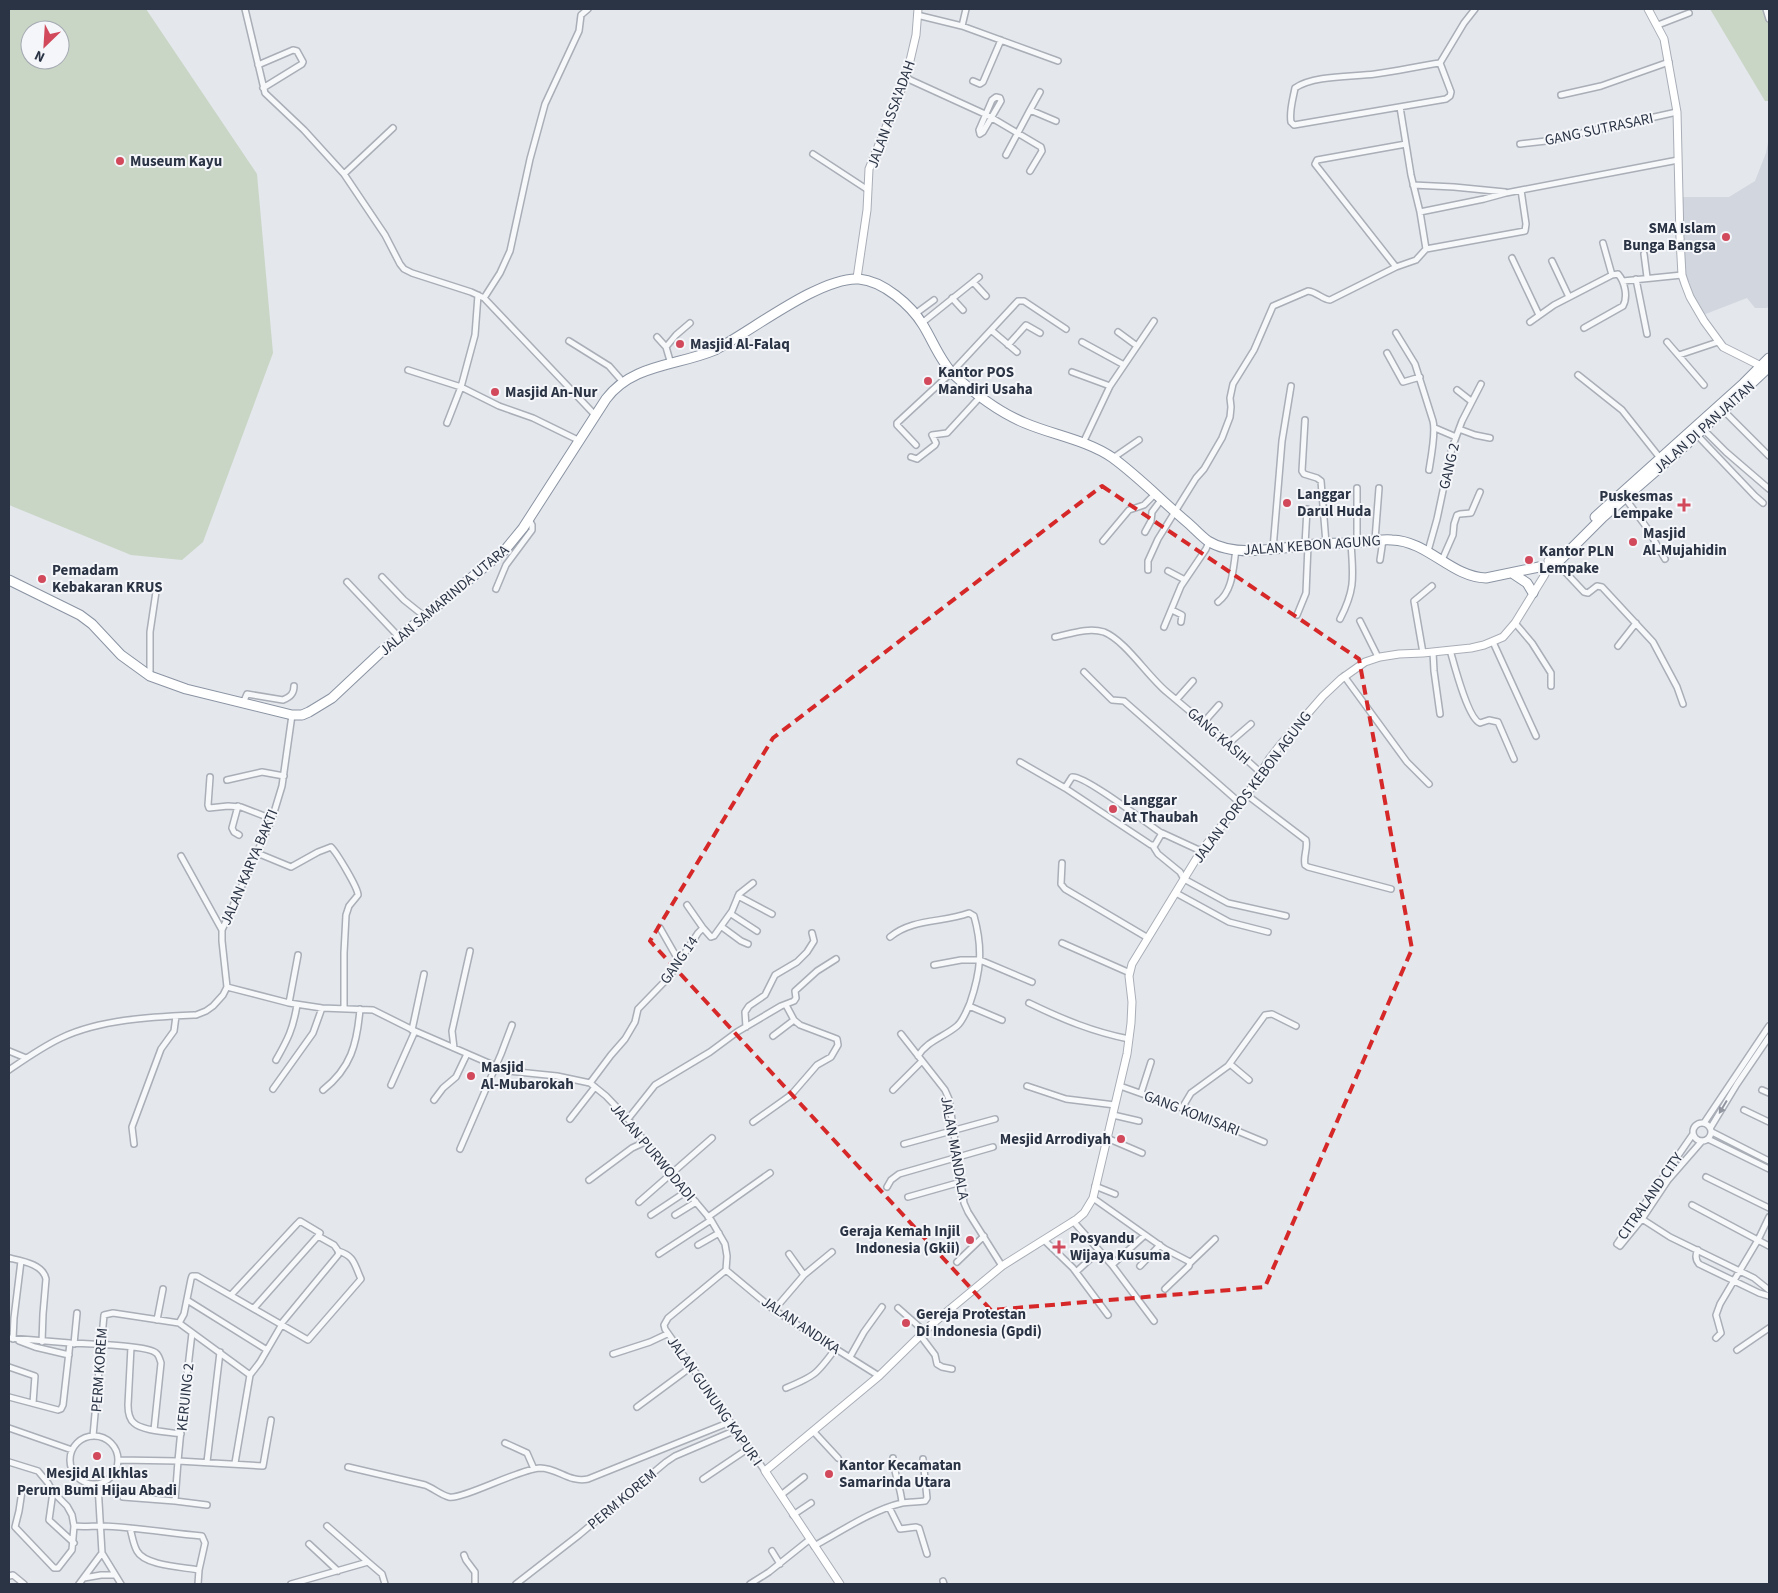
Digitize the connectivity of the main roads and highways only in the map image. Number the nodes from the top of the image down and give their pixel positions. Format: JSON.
{"nodes":[{"id":1,"x":1648,"y":9,"type":"edge"},
{"id":2,"x":918,"y":12,"type":"edge"},
{"id":3,"x":857,"y":278,"type":"junction"},
{"id":4,"x":1769,"y":358,"type":"edge"},
{"id":5,"x":1766,"y":368,"type":"edge"},
{"id":6,"x":1686,"y":440,"type":"junction"},
{"id":7,"x":1551,"y":562,"type":"junction"},
{"id":8,"x":1512,"y":573,"type":"junction"},
{"id":9,"x":9,"y":580,"type":"edge"},
{"id":10,"x":1533,"y":593,"type":"junction"},
{"id":11,"x":840,"y":1584,"type":"edge"}],
"edges":[{"from":1,"to":5,"type":"main road"},
{"from":2,"to":3,"type":"main road","name":"JALAN ASSA'ADAH"},
{"from":3,"to":8,"type":"highway","name":"JALAN KEBON AGUNG"},
{"from":3,"to":9,"type":"highway","name":"JALAN SAMARINDA UTARA"},
{"from":4,"to":5,"type":"highway"},
{"from":5,"to":6,"type":"highway"},
{"from":5,"to":6,"type":"highway","name":"JALAN DI PANJAITAN"},
{"from":6,"to":7,"type":"highway","name":"JALAN DI PANJAITAN"},
{"from":6,"to":7,"type":"highway"},
{"from":7,"to":8,"type":"highway","name":"JALAN KEBON AGUNG"},
{"from":7,"to":10,"type":"main road","name":"JALAN POROS KEBON AGUNG"},
{"from":8,"to":10,"type":"highway"},
{"from":10,"to":11,"type":"main road","name":"JALAN POROS KEBON AGUNG"}]}
